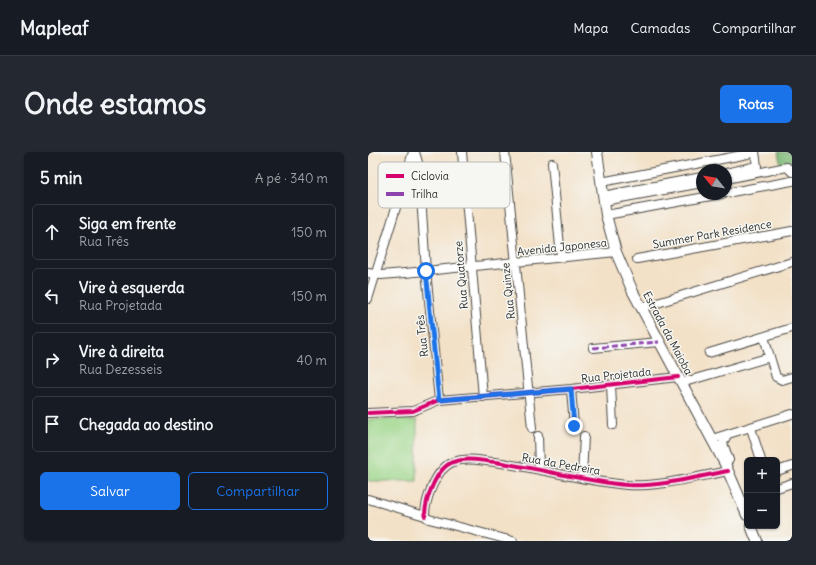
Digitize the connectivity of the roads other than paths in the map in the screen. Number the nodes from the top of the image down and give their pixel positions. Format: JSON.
{"nodes":[{"id":1,"x":414,"y":152,"type":"edge"},
{"id":2,"x":462,"y":152,"type":"edge"},
{"id":3,"x":505,"y":152,"type":"edge"},
{"id":4,"x":597,"y":152,"type":"edge"},
{"id":5,"x":751,"y":153,"type":"edge"},
{"id":6,"x":411,"y":162,"type":"edge"},
{"id":7,"x":417,"y":162,"type":"edge"},
{"id":8,"x":463,"y":162,"type":"edge"},
{"id":9,"x":506,"y":162,"type":"edge"},
{"id":10,"x":552,"y":163,"type":"dead end"},
{"id":11,"x":732,"y":172,"type":"edge"},
{"id":12,"x":792,"y":172,"type":"edge"},
{"id":13,"x":696,"y":178,"type":"edge"},
{"id":14,"x":732,"y":178,"type":"edge"},
{"id":15,"x":792,"y":181,"type":"edge"},
{"id":16,"x":601,"y":182,"type":"junction"},
{"id":17,"x":696,"y":184,"type":"edge"},
{"id":18,"x":732,"y":192,"type":"edge"},
{"id":19,"x":510,"y":198,"type":"edge"},
{"id":20,"x":603,"y":199,"type":"junction"},
{"id":21,"x":696,"y":199,"type":"edge"},
{"id":22,"x":395,"y":208,"type":"edge"},
{"id":23,"x":421,"y":208,"type":"edge"},
{"id":24,"x":466,"y":208,"type":"edge"},
{"id":25,"x":606,"y":215,"type":"junction"},
{"id":26,"x":792,"y":231,"type":"edge"},
{"id":27,"x":616,"y":252,"type":"junction"},
{"id":28,"x":561,"y":258,"type":"junction"},
{"id":29,"x":637,"y":260,"type":"dead end"},
{"id":30,"x":517,"y":262,"type":"junction"},
{"id":31,"x":792,"y":262,"type":"edge"},
{"id":32,"x":471,"y":266,"type":"junction"},
{"id":33,"x":426,"y":271,"type":"junction"},
{"id":34,"x":372,"y":274,"type":"edge"},
{"id":35,"x":368,"y":300,"type":"edge"},
{"id":36,"x":641,"y":308,"type":"junction"},
{"id":37,"x":792,"y":328,"type":"edge"},
{"id":38,"x":764,"y":337,"type":"junction"},
{"id":39,"x":659,"y":342,"type":"junction"},
{"id":40,"x":593,"y":348,"type":"dead end"},
{"id":41,"x":709,"y":352,"type":"dead end"},
{"id":42,"x":770,"y":357,"type":"junction"},
{"id":43,"x":792,"y":377,"type":"edge"},
{"id":44,"x":679,"y":380,"type":"junction"},
{"id":45,"x":611,"y":385,"type":"junction"},
{"id":46,"x":571,"y":389,"type":"junction"},
{"id":47,"x":530,"y":392,"type":"junction"},
{"id":48,"x":482,"y":397,"type":"junction"},
{"id":49,"x":439,"y":400,"type":"junction"},
{"id":50,"x":368,"y":413,"type":"edge"},
{"id":51,"x":792,"y":414,"type":"edge"},
{"id":52,"x":574,"y":426,"type":"dead end"},
{"id":53,"x":613,"y":426,"type":"dead end"},
{"id":54,"x":532,"y":428,"type":"dead end"},
{"id":55,"x":751,"y":428,"type":"junction"},
{"id":56,"x":727,"y":435,"type":"junction"},
{"id":57,"x":538,"y":436,"type":"dead end"},
{"id":58,"x":584,"y":436,"type":"dead end"},
{"id":59,"x":712,"y":439,"type":"junction"},
{"id":60,"x":760,"y":457,"type":"edge"},
{"id":61,"x":792,"y":466,"type":"edge"},
{"id":62,"x":727,"y":467,"type":"junction"},
{"id":63,"x":539,"y":469,"type":"junction"},
{"id":64,"x":780,"y":470,"type":"edge"},
{"id":65,"x":582,"y":477,"type":"junction"},
{"id":66,"x":792,"y":483,"type":"edge"},
{"id":67,"x":780,"y":487,"type":"edge"},
{"id":68,"x":744,"y":497,"type":"edge"},
{"id":69,"x":368,"y":499,"type":"edge"},
{"id":70,"x":425,"y":516,"type":"junction"},
{"id":71,"x":752,"y":529,"type":"edge"},
{"id":72,"x":513,"y":541,"type":"edge"},
{"id":73,"x":757,"y":541,"type":"edge"}],
"edges":[{"from":1,"to":6,"type":"street"},
{"from":1,"to":7,"type":"street","name":"Rua Três"},
{"from":2,"to":8,"type":"street","name":"Rua Quatorze"},
{"from":3,"to":9,"type":"street","name":"Rua Quinze"},
{"from":4,"to":16,"type":"main road","name":"Estrada da Maioba"},
{"from":5,"to":11,"type":"street"},
{"from":5,"to":16,"type":"street"},
{"from":10,"to":28,"type":"street"},
{"from":12,"to":14,"type":"street"},
{"from":13,"to":20,"type":"street"},
{"from":15,"to":18,"type":"street"},
{"from":16,"to":20,"type":"main road","name":"Estrada da Maioba"},
{"from":17,"to":20,"type":"street"},
{"from":19,"to":30,"type":"street","name":"Rua Quinze"},
{"from":20,"to":25,"type":"main road","name":"Estrada da Maioba"},
{"from":21,"to":25,"type":"street"},
{"from":22,"to":34,"type":"street"},
{"from":23,"to":33,"type":"street","name":"Rua Três"},
{"from":24,"to":32,"type":"street","name":"Rua Quatorze"},
{"from":25,"to":27,"type":"main road","name":"Estrada da Maioba"},
{"from":26,"to":29,"type":"street","name":"Summer Park Residence"},
{"from":27,"to":28,"type":"street","name":"Avenida Japonesa"},
{"from":27,"to":36,"type":"main road","name":"Estrada da Maioba"},
{"from":28,"to":30,"type":"street","name":"Avenida Japonesa"},
{"from":30,"to":32,"type":"street","name":"Avenida Japonesa"},
{"from":30,"to":47,"type":"street","name":"Rua Quinze"},
{"from":31,"to":36,"type":"street"},
{"from":32,"to":33,"type":"street","name":"Avenida Japonesa"},
{"from":32,"to":48,"type":"street","name":"Rua Quatorze"},
{"from":33,"to":34,"type":"street","name":"Avenida Japonesa"},
{"from":33,"to":49,"type":"street","name":"Rua Três"},
{"from":34,"to":35,"type":"street"},
{"from":36,"to":39,"type":"main road","name":"Estrada da Maioba"},
{"from":37,"to":38,"type":"street"},
{"from":38,"to":41,"type":"street"},
{"from":38,"to":42,"type":"street"},
{"from":39,"to":40,"type":"street"},
{"from":39,"to":44,"type":"main road","name":"Estrada da Maioba"},
{"from":42,"to":43,"type":"street"},
{"from":42,"to":44,"type":"street","name":"Rua Projetada"},
{"from":44,"to":45,"type":"street","name":"Rua Projetada"},
{"from":44,"to":59,"type":"main road","name":"Estrada da Maioba"},
{"from":45,"to":46,"type":"street","name":"Rua Projetada"},
{"from":45,"to":53,"type":"street"},
{"from":46,"to":47,"type":"street","name":"Rua Projetada"},
{"from":46,"to":52,"type":"street"},
{"from":47,"to":48,"type":"street","name":"Rua Projetada"},
{"from":47,"to":54,"type":"street","name":"Rua Quinze"},
{"from":48,"to":49,"type":"street","name":"Rua Projetada"},
{"from":49,"to":50,"type":"street","name":"Rua Projetada"},
{"from":51,"to":55,"type":"street"},
{"from":55,"to":56,"type":"street"},
{"from":55,"to":60,"type":"street"},
{"from":56,"to":59,"type":"street"},
{"from":56,"to":62,"type":"street"},
{"from":57,"to":63,"type":"street"},
{"from":58,"to":65,"type":"street"},
{"from":59,"to":62,"type":"main road","name":"Estrada da Maioba"},
{"from":61,"to":64,"type":"street"},
{"from":62,"to":65,"type":"street","name":"Rua da Pedreira"},
{"from":62,"to":68,"type":"main road","name":"Estrada da Maioba"},
{"from":63,"to":65,"type":"street","name":"Rua da Pedreira"},
{"from":63,"to":70,"type":"street","name":"Rua da Pedreira"},
{"from":66,"to":67,"type":"street"},
{"from":69,"to":70,"type":"street"},
{"from":70,"to":72,"type":"street"},
{"from":71,"to":73,"type":"main road"}]}
